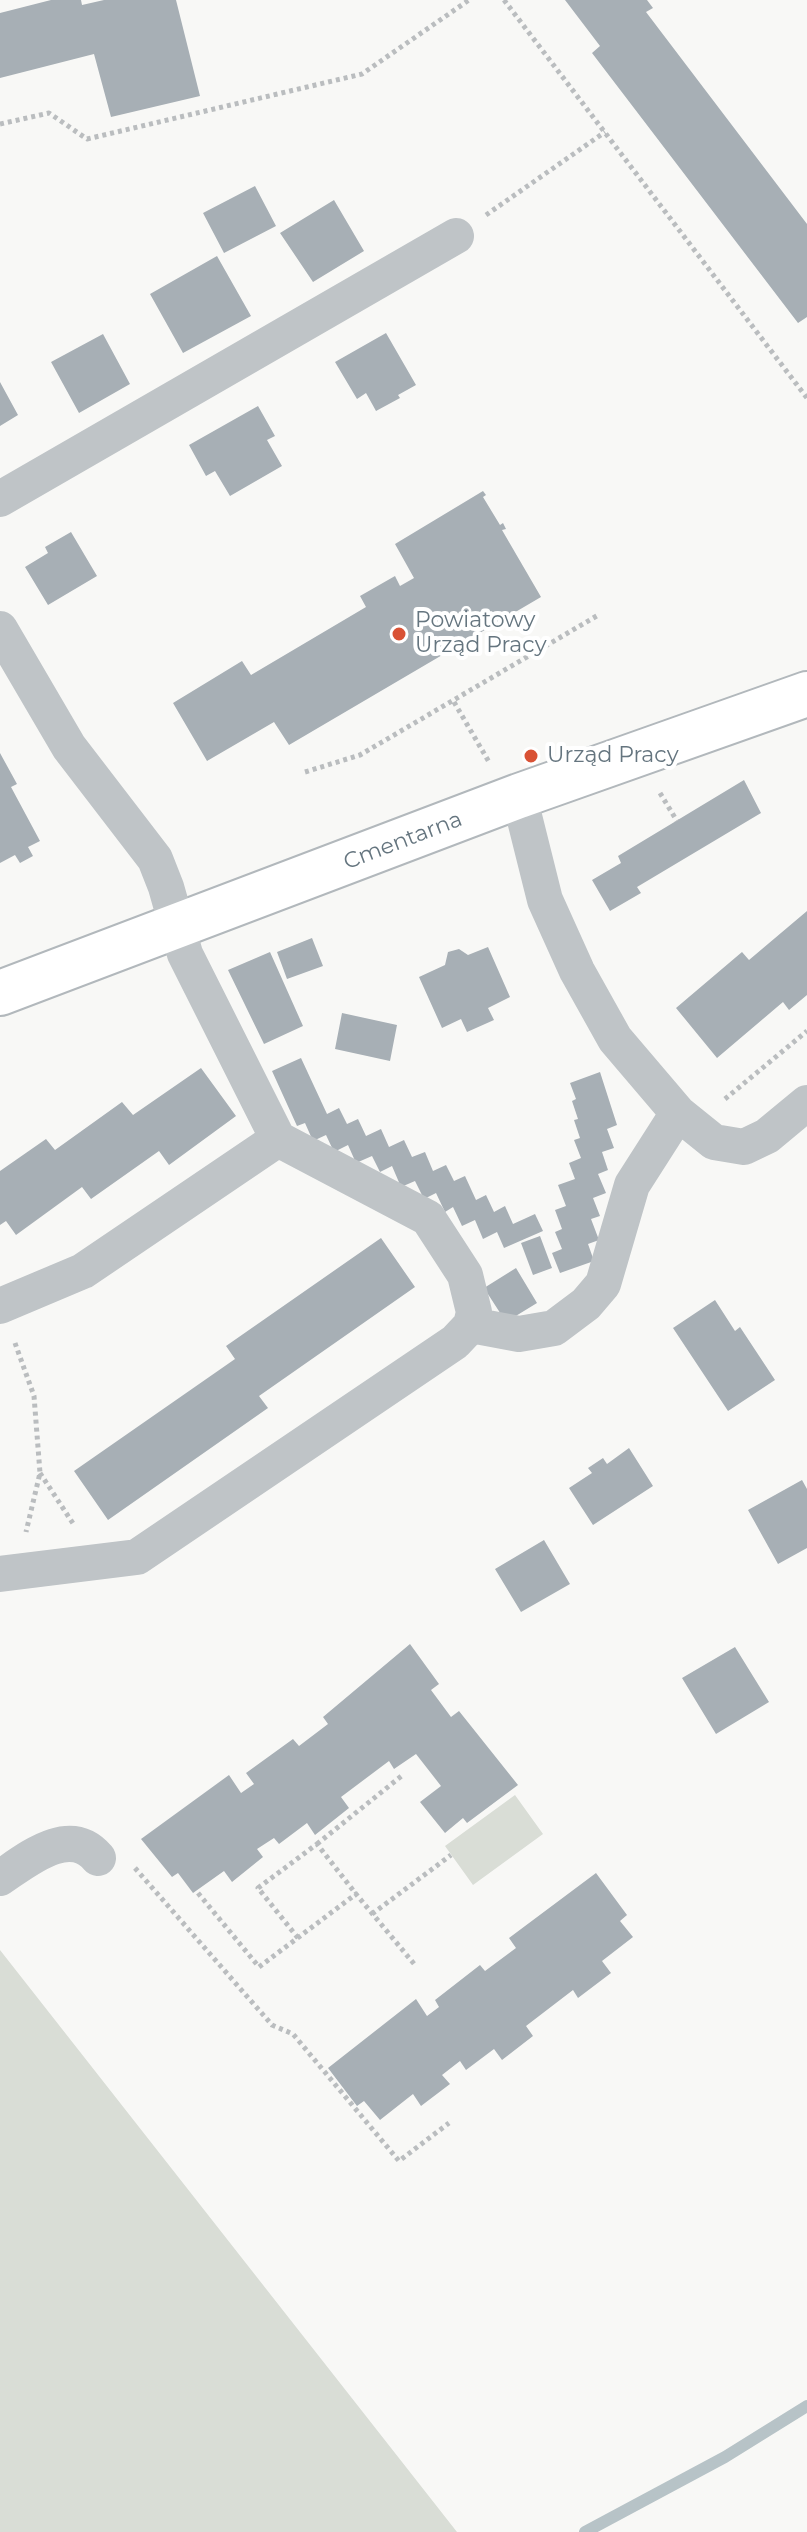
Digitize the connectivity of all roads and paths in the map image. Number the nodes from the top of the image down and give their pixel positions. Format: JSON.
{"nodes":[{"id":1,"x":469,"y":0,"type":"edge"},
{"id":2,"x":504,"y":0,"type":"edge"},
{"id":3,"x":0,"y":124,"type":"edge"},
{"id":4,"x":605,"y":132,"type":"junction"},
{"id":5,"x":456,"y":236,"type":"joint"},
{"id":6,"x":807,"y":398,"type":"edge"},
{"id":7,"x":0,"y":499,"type":"edge"},
{"id":8,"x":600,"y":614,"type":"dead end"},
{"id":9,"x":0,"y":629,"type":"edge"},
{"id":10,"x":807,"y":694,"type":"edge"},
{"id":11,"x":454,"y":702,"type":"junction"},
{"id":12,"x":490,"y":763,"type":"dead end"},
{"id":13,"x":305,"y":772,"type":"dead end"},
{"id":14,"x":658,"y":789,"type":"dead end"},
{"id":15,"x":519,"y":796,"type":"junction"},
{"id":16,"x":677,"y":821,"type":"dead end"},
{"id":17,"x":178,"y":928,"type":"junction"},
{"id":18,"x":0,"y":993,"type":"edge"},
{"id":19,"x":807,"y":1031,"type":"edge"},
{"id":20,"x":722,"y":1102,"type":"dead end"},
{"id":21,"x":807,"y":1103,"type":"edge"},
{"id":22,"x":678,"y":1113,"type":"junction"},
{"id":23,"x":278,"y":1139,"type":"junction"},
{"id":24,"x":0,"y":1306,"type":"edge"},
{"id":25,"x":471,"y":1325,"type":"junction"},
{"id":26,"x":13,"y":1340,"type":"dead end"},
{"id":27,"x":40,"y":1473,"type":"junction"},
{"id":28,"x":80,"y":1535,"type":"dead end"},
{"id":29,"x":24,"y":1542,"type":"dead end"},
{"id":30,"x":0,"y":1574,"type":"edge"},
{"id":31,"x":404,"y":1774,"type":"dead end"},
{"id":32,"x":317,"y":1844,"type":"junction"},
{"id":33,"x":451,"y":1855,"type":"dead end"},
{"id":34,"x":98,"y":1858,"type":"dead end"},
{"id":35,"x":134,"y":1867,"type":"dead end"},
{"id":36,"x":0,"y":1878,"type":"edge"},
{"id":37,"x":198,"y":1893,"type":"dead end"},
{"id":38,"x":356,"y":1894,"type":"junction"},
{"id":39,"x":372,"y":1914,"type":"junction"},
{"id":40,"x":298,"y":1938,"type":"junction"},
{"id":41,"x":415,"y":1965,"type":"dead end"},
{"id":42,"x":449,"y":2123,"type":"dead end"}],
"edges":[{"from":1,"to":3,"type":"path"},
{"from":2,"to":4,"type":"path"},
{"from":4,"to":5,"type":"path"},
{"from":4,"to":6,"type":"path"},
{"from":5,"to":7,"type":"street"},
{"from":8,"to":11,"type":"path"},
{"from":9,"to":17,"type":"street"},
{"from":10,"to":15,"type":"street","name":"Cmentarna"},
{"from":11,"to":12,"type":"path"},
{"from":11,"to":13,"type":"path"},
{"from":14,"to":16,"type":"path"},
{"from":15,"to":17,"type":"street","name":"Cmentarna"},
{"from":15,"to":22,"type":"street"},
{"from":17,"to":18,"type":"street","name":"Cmentarna"},
{"from":17,"to":23,"type":"street"},
{"from":19,"to":20,"type":"path"},
{"from":21,"to":22,"type":"street"},
{"from":22,"to":25,"type":"street"},
{"from":23,"to":24,"type":"street"},
{"from":23,"to":25,"type":"street"},
{"from":25,"to":30,"type":"street"},
{"from":26,"to":27,"type":"path"},
{"from":27,"to":28,"type":"path"},
{"from":27,"to":29,"type":"path"},
{"from":31,"to":32,"type":"path"},
{"from":32,"to":38,"type":"path"},
{"from":32,"to":40,"type":"path"},
{"from":33,"to":39,"type":"path"},
{"from":34,"to":36,"type":"street"},
{"from":35,"to":42,"type":"path"},
{"from":37,"to":40,"type":"path"},
{"from":38,"to":39,"type":"path"},
{"from":38,"to":40,"type":"path"},
{"from":39,"to":41,"type":"path"}]}
